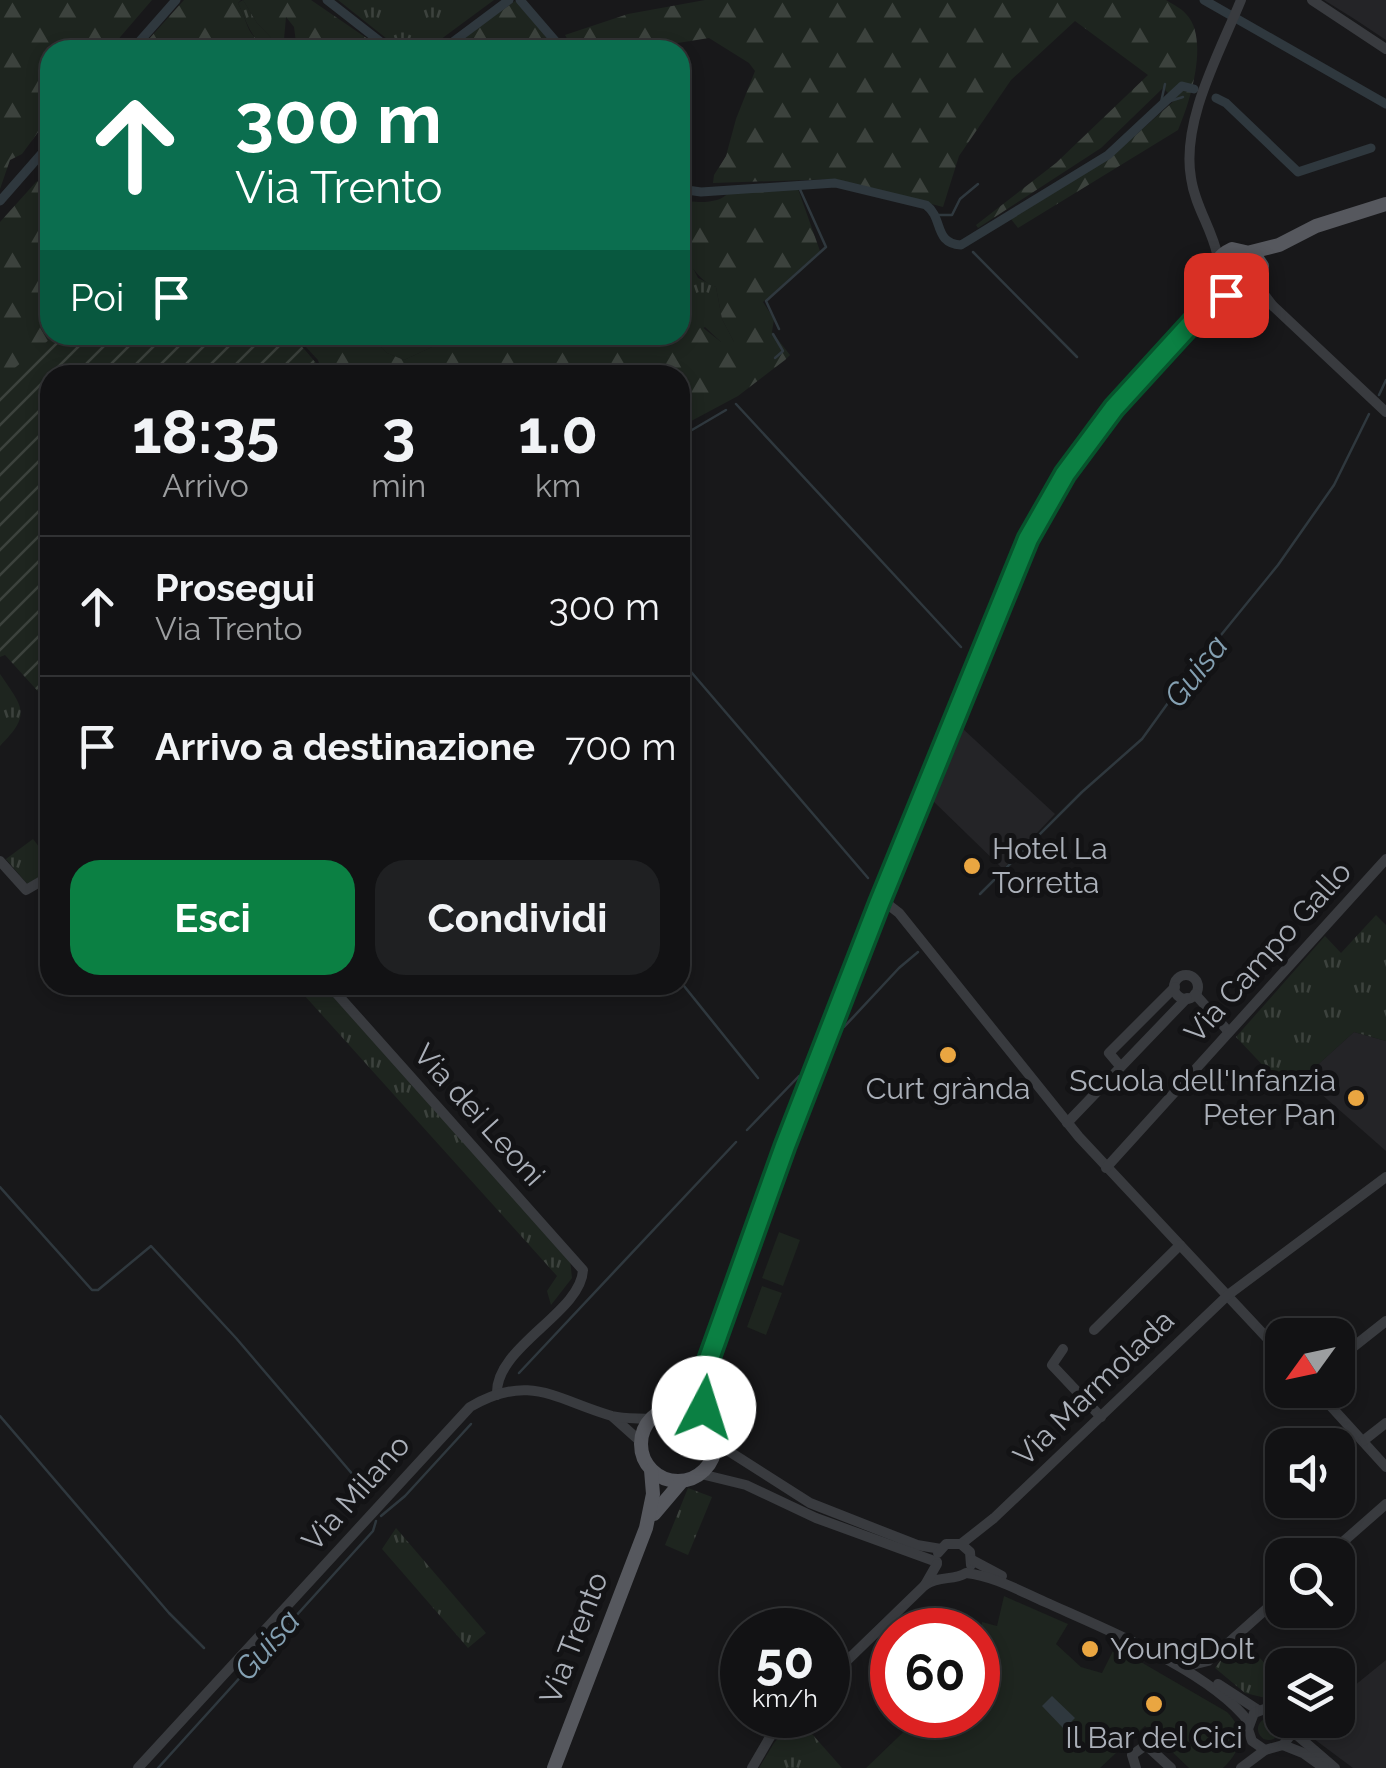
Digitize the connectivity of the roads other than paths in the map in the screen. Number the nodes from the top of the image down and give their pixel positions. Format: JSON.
{"nodes":[{"id":1,"x":1312,"y":0,"type":"edge"},
{"id":2,"x":1242,"y":1,"type":"edge"},
{"id":3,"x":1386,"y":48,"type":"edge"},
{"id":4,"x":1386,"y":204,"type":"edge"},
{"id":5,"x":1211,"y":230,"type":"junction"},
{"id":6,"x":1279,"y":245,"type":"junction"},
{"id":7,"x":1232,"y":249,"type":"junction"},
{"id":8,"x":1251,"y":252,"type":"junction"},
{"id":9,"x":1218,"y":258,"type":"junction"},
{"id":10,"x":1262,"y":266,"type":"junction"},
{"id":11,"x":1215,"y":283,"type":"junction"},
{"id":12,"x":1255,"y":291,"type":"junction"},
{"id":13,"x":1231,"y":297,"type":"junction"},
{"id":14,"x":1199,"y":315,"type":"junction"},
{"id":15,"x":1386,"y":412,"type":"edge"},
{"id":16,"x":1386,"y":859,"type":"edge"},
{"id":17,"x":0,"y":862,"type":"edge"},
{"id":18,"x":40,"y":882,"type":"edge"},
{"id":19,"x":879,"y":904,"type":"junction"},
{"id":20,"x":1175,"y":988,"type":"junction"},
{"id":21,"x":338,"y":995,"type":"edge"},
{"id":22,"x":1191,"y":996,"type":"junction"},
{"id":23,"x":1228,"y":1031,"type":"junction"},
{"id":24,"x":1120,"y":1066,"type":"junction"},
{"id":25,"x":1066,"y":1123,"type":"junction"},
{"id":26,"x":1106,"y":1168,"type":"junction"},
{"id":27,"x":1382,"y":1180,"type":"edge"},
{"id":28,"x":1180,"y":1245,"type":"junction"},
{"id":29,"x":1228,"y":1295,"type":"junction"},
{"id":30,"x":1386,"y":1321,"type":"edge"},
{"id":31,"x":1094,"y":1330,"type":"dead end"},
{"id":32,"x":1265,"y":1335,"type":"edge"},
{"id":33,"x":1355,"y":1346,"type":"edge"},
{"id":34,"x":1062,"y":1350,"type":"dead end"},
{"id":35,"x":706,"y":1367,"type":"junction"},
{"id":36,"x":497,"y":1394,"type":"junction"},
{"id":37,"x":676,"y":1407,"type":"junction"},
{"id":38,"x":1333,"y":1408,"type":"edge"},
{"id":39,"x":612,"y":1416,"type":"junction"},
{"id":40,"x":1101,"y":1417,"type":"junction"},
{"id":41,"x":704,"y":1418,"type":"junction"},
{"id":42,"x":650,"y":1419,"type":"junction"},
{"id":43,"x":1386,"y":1423,"type":"edge"},
{"id":44,"x":1363,"y":1441,"type":"junction"},
{"id":45,"x":641,"y":1442,"type":"junction"},
{"id":46,"x":716,"y":1442,"type":"junction"},
{"id":47,"x":1386,"y":1467,"type":"edge"},
{"id":48,"x":651,"y":1470,"type":"junction"},
{"id":49,"x":701,"y":1474,"type":"junction"},
{"id":50,"x":682,"y":1481,"type":"junction"},
{"id":51,"x":1386,"y":1504,"type":"edge"},
{"id":52,"x":654,"y":1508,"type":"junction"},
{"id":53,"x":1348,"y":1538,"type":"edge"},
{"id":54,"x":940,"y":1549,"type":"junction"},
{"id":55,"x":967,"y":1552,"type":"junction"},
{"id":56,"x":937,"y":1563,"type":"junction"},
{"id":57,"x":966,"y":1574,"type":"junction"},
{"id":58,"x":946,"y":1576,"type":"junction"},
{"id":59,"x":925,"y":1585,"type":"junction"},
{"id":60,"x":1265,"y":1609,"type":"edge"},
{"id":61,"x":850,"y":1658,"type":"edge"},
{"id":62,"x":1208,"y":1661,"type":"junction"},
{"id":63,"x":1188,"y":1666,"type":"junction"},
{"id":64,"x":1211,"y":1680,"type":"junction"},
{"id":65,"x":1265,"y":1708,"type":"edge"},
{"id":66,"x":1258,"y":1710,"type":"junction"},
{"id":67,"x":1249,"y":1722,"type":"junction"},
{"id":68,"x":769,"y":1738,"type":"edge"},
{"id":69,"x":1286,"y":1738,"type":"edge"},
{"id":70,"x":1304,"y":1738,"type":"edge"},
{"id":71,"x":1252,"y":1742,"type":"junction"},
{"id":72,"x":1283,"y":1746,"type":"junction"},
{"id":73,"x":1265,"y":1750,"type":"junction"},
{"id":74,"x":1130,"y":1764,"type":"edge"},
{"id":75,"x":1244,"y":1764,"type":"edge"},
{"id":76,"x":138,"y":1768,"type":"edge"},
{"id":77,"x":554,"y":1768,"type":"edge"},
{"id":78,"x":752,"y":1768,"type":"edge"},
{"id":79,"x":1171,"y":1768,"type":"edge"},
{"id":80,"x":1324,"y":1768,"type":"edge"},
{"id":81,"x":1336,"y":1768,"type":"edge"}],
"edges":[{"from":1,"to":3,"type":"street"},
{"from":2,"to":5,"type":"street"},
{"from":4,"to":6,"type":"main road"},
{"from":5,"to":7,"type":"street"},
{"from":5,"to":9,"type":"street"},
{"from":6,"to":8,"type":"main road"},
{"from":6,"to":10,"type":"main road"},
{"from":7,"to":8,"type":"main road"},
{"from":7,"to":9,"type":"main road"},
{"from":8,"to":10,"type":"main road"},
{"from":9,"to":11,"type":"main road"},
{"from":10,"to":12,"type":"main road"},
{"from":11,"to":13,"type":"main road"},
{"from":11,"to":14,"type":"main road"},
{"from":12,"to":13,"type":"main road"},
{"from":12,"to":15,"type":"street"},
{"from":13,"to":14,"type":"main road"},
{"from":14,"to":19,"type":"main road"},
{"from":16,"to":23,"type":"street","name":"Via Campo Gallo"},
{"from":17,"to":18,"type":"street"},
{"from":19,"to":25,"type":"street"},
{"from":19,"to":35,"type":"main road"},
{"from":20,"to":22,"type":"street"},
{"from":20,"to":22,"type":"street"},
{"from":20,"to":24,"type":"street"},
{"from":21,"to":36,"type":"street","name":"Via dei Leoni"},
{"from":22,"to":23,"type":"street"},
{"from":22,"to":24,"type":"street"},
{"from":23,"to":26,"type":"street","name":"Via Campo Gallo"},
{"from":24,"to":25,"type":"street"},
{"from":25,"to":26,"type":"street"},
{"from":26,"to":28,"type":"street"},
{"from":27,"to":29,"type":"street","name":"Via Marmolada"},
{"from":28,"to":29,"type":"street"},
{"from":28,"to":31,"type":"street"},
{"from":29,"to":32,"type":"street"},
{"from":29,"to":40,"type":"street","name":"Via Marmolada"},
{"from":30,"to":33,"type":"street"},
{"from":34,"to":40,"type":"street"},
{"from":35,"to":37,"type":"main road"},
{"from":35,"to":41,"type":"main road"},
{"from":36,"to":39,"type":"street"},
{"from":36,"to":76,"type":"street","name":"Via Milano"},
{"from":37,"to":41,"type":"main road"},
{"from":37,"to":42,"type":"main road"},
{"from":38,"to":44,"type":"street"},
{"from":39,"to":42,"type":"street"},
{"from":39,"to":45,"type":"street"},
{"from":40,"to":55,"type":"street","name":"Via Marmolada"},
{"from":41,"to":46,"type":"main road"},
{"from":42,"to":45,"type":"main road"},
{"from":43,"to":44,"type":"street"},
{"from":44,"to":47,"type":"street"},
{"from":45,"to":48,"type":"main road"},
{"from":46,"to":49,"type":"main road"},
{"from":46,"to":54,"type":"street"},
{"from":48,"to":50,"type":"main road"},
{"from":48,"to":52,"type":"main road"},
{"from":49,"to":50,"type":"main road"},
{"from":49,"to":56,"type":"street"},
{"from":50,"to":52,"type":"main road"},
{"from":51,"to":53,"type":"street"},
{"from":52,"to":77,"type":"main road","name":"Via Trento"},
{"from":54,"to":55,"type":"street"},
{"from":54,"to":56,"type":"street"},
{"from":55,"to":57,"type":"street"},
{"from":55,"to":63,"type":"street"},
{"from":56,"to":58,"type":"street"},
{"from":56,"to":59,"type":"street"},
{"from":57,"to":58,"type":"street"},
{"from":57,"to":67,"type":"street"},
{"from":58,"to":59,"type":"street"},
{"from":59,"to":61,"type":"street"},
{"from":60,"to":62,"type":"street"},
{"from":62,"to":63,"type":"street"},
{"from":62,"to":64,"type":"street"},
{"from":63,"to":64,"type":"street"},
{"from":64,"to":66,"type":"street"},
{"from":65,"to":66,"type":"street"},
{"from":66,"to":67,"type":"street"},
{"from":67,"to":71,"type":"street"},
{"from":68,"to":78,"type":"street"},
{"from":69,"to":72,"type":"street"},
{"from":70,"to":81,"type":"street"},
{"from":71,"to":73,"type":"street"},
{"from":71,"to":75,"type":"street"},
{"from":72,"to":73,"type":"street"},
{"from":72,"to":80,"type":"street"},
{"from":73,"to":75,"type":"street"},
{"from":74,"to":79,"type":"street"}]}
